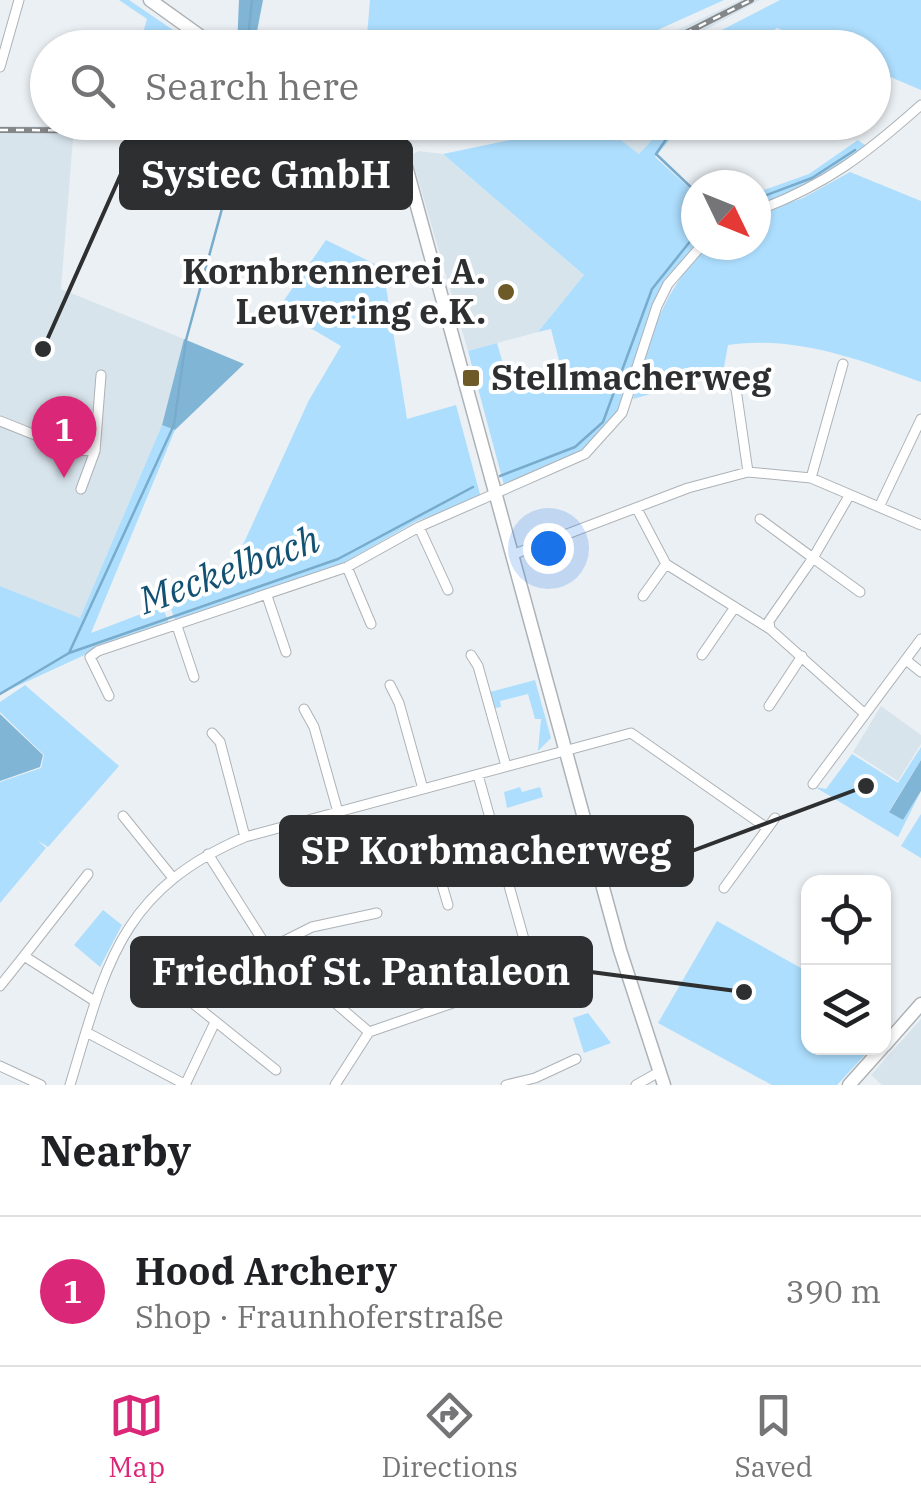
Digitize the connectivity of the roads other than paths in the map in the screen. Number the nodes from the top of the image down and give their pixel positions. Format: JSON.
{"nodes":[{"id":1,"x":19,"y":0,"type":"edge"},
{"id":2,"x":150,"y":0,"type":"edge"},
{"id":3,"x":192,"y":30,"type":"edge"},
{"id":4,"x":2,"y":47,"type":"edge"},
{"id":5,"x":0,"y":67,"type":"edge"},
{"id":6,"x":921,"y":104,"type":"edge"},
{"id":7,"x":891,"y":130,"type":"edge"},
{"id":8,"x":399,"y":140,"type":"edge"},
{"id":9,"x":880,"y":140,"type":"edge"},
{"id":10,"x":771,"y":204,"type":"edge"},
{"id":11,"x":689,"y":260,"type":"edge"},
{"id":12,"x":843,"y":364,"type":"dead end"},
{"id":13,"x":726,"y":374,"type":"dead end"},
{"id":14,"x":101,"y":375,"type":"dead end"},
{"id":15,"x":921,"y":420,"type":"edge"},
{"id":16,"x":0,"y":421,"type":"edge"},
{"id":17,"x":95,"y":451,"type":"junction"},
{"id":18,"x":748,"y":472,"type":"junction"},
{"id":19,"x":811,"y":478,"type":"junction"},
{"id":20,"x":81,"y":489,"type":"dead end"},
{"id":21,"x":497,"y":496,"type":"junction"},
{"id":22,"x":850,"y":496,"type":"junction"},
{"id":23,"x":880,"y":505,"type":"junction"},
{"id":24,"x":637,"y":509,"type":"junction"},
{"id":25,"x":760,"y":520,"type":"dead end"},
{"id":26,"x":921,"y":525,"type":"edge"},
{"id":27,"x":420,"y":527,"type":"junction"},
{"id":28,"x":512,"y":555,"type":"junction"},
{"id":29,"x":813,"y":558,"type":"junction"},
{"id":30,"x":666,"y":564,"type":"junction"},
{"id":31,"x":348,"y":568,"type":"junction"},
{"id":32,"x":458,"y":578,"type":"dead end"},
{"id":33,"x":860,"y":592,"type":"dead end"},
{"id":34,"x":267,"y":596,"type":"junction"},
{"id":35,"x":643,"y":596,"type":"dead end"},
{"id":36,"x":735,"y":607,"type":"junction"},
{"id":37,"x":371,"y":624,"type":"dead end"},
{"id":38,"x":177,"y":626,"type":"junction"},
{"id":39,"x":770,"y":628,"type":"junction"},
{"id":40,"x":921,"y":639,"type":"edge"},
{"id":41,"x":286,"y":652,"type":"dead end"},
{"id":42,"x":702,"y":655,"type":"dead end"},
{"id":43,"x":470,"y":656,"type":"dead end"},
{"id":44,"x":802,"y":656,"type":"junction"},
{"id":45,"x":906,"y":660,"type":"junction"},
{"id":46,"x":921,"y":672,"type":"edge"},
{"id":47,"x":194,"y":678,"type":"dead end"},
{"id":48,"x":390,"y":685,"type":"dead end"},
{"id":49,"x":109,"y":696,"type":"dead end"},
{"id":50,"x":769,"y":706,"type":"dead end"},
{"id":51,"x":304,"y":710,"type":"dead end"},
{"id":52,"x":866,"y":714,"type":"junction"},
{"id":53,"x":212,"y":732,"type":"dead end"},
{"id":54,"x":565,"y":750,"type":"junction"},
{"id":55,"x":506,"y":766,"type":"junction"},
{"id":56,"x":478,"y":775,"type":"junction"},
{"id":57,"x":813,"y":784,"type":"dead end"},
{"id":58,"x":423,"y":789,"type":"junction"},
{"id":59,"x":338,"y":812,"type":"junction"},
{"id":60,"x":123,"y":816,"type":"dead end"},
{"id":61,"x":775,"y":818,"type":"dead end"},
{"id":62,"x":767,"y":828,"type":"junction"},
{"id":63,"x":246,"y":837,"type":"junction"},
{"id":64,"x":208,"y":854,"type":"junction"},
{"id":65,"x":400,"y":860,"type":"dead end"},
{"id":66,"x":503,"y":860,"type":"junction"},
{"id":67,"x":438,"y":872,"type":"junction"},
{"id":68,"x":88,"y":874,"type":"dead end"},
{"id":69,"x":173,"y":878,"type":"junction"},
{"id":70,"x":724,"y":888,"type":"dead end"},
{"id":71,"x":448,"y":905,"type":"dead end"},
{"id":72,"x":378,"y":913,"type":"dead end"},
{"id":73,"x":270,"y":948,"type":"junction"},
{"id":74,"x":24,"y":956,"type":"junction"},
{"id":75,"x":0,"y":986,"type":"edge"},
{"id":76,"x":93,"y":1000,"type":"junction"},
{"id":77,"x":921,"y":1004,"type":"edge"},
{"id":78,"x":195,"y":1006,"type":"dead end"},
{"id":79,"x":215,"y":1022,"type":"junction"},
{"id":80,"x":86,"y":1032,"type":"junction"},
{"id":81,"x":369,"y":1032,"type":"junction"},
{"id":82,"x":891,"y":1037,"type":"edge"},
{"id":83,"x":875,"y":1055,"type":"edge"},
{"id":84,"x":576,"y":1059,"type":"dead end"},
{"id":85,"x":0,"y":1066,"type":"edge"},
{"id":86,"x":276,"y":1070,"type":"dead end"},
{"id":87,"x":662,"y":1078,"type":"edge"},
{"id":88,"x":537,"y":1082,"type":"edge"},
{"id":89,"x":41,"y":1085,"type":"edge"},
{"id":90,"x":70,"y":1085,"type":"edge"},
{"id":91,"x":186,"y":1085,"type":"edge"},
{"id":92,"x":335,"y":1085,"type":"edge"},
{"id":93,"x":506,"y":1085,"type":"edge"},
{"id":94,"x":636,"y":1085,"type":"edge"},
{"id":95,"x":849,"y":1085,"type":"edge"}],
"edges":[{"from":1,"to":4,"type":"street"},
{"from":2,"to":3,"type":"main road"},
{"from":4,"to":5,"type":"street"},
{"from":6,"to":7,"type":"street"},
{"from":8,"to":21,"type":"main road"},
{"from":9,"to":10,"type":"street"},
{"from":11,"to":21,"type":"street"},
{"from":12,"to":19,"type":"street"},
{"from":13,"to":18,"type":"street"},
{"from":14,"to":17,"type":"street"},
{"from":15,"to":23,"type":"street"},
{"from":16,"to":17,"type":"street"},
{"from":17,"to":20,"type":"street"},
{"from":18,"to":19,"type":"street"},
{"from":18,"to":24,"type":"street"},
{"from":19,"to":22,"type":"street"},
{"from":21,"to":27,"type":"street"},
{"from":21,"to":28,"type":"main road"},
{"from":22,"to":23,"type":"street"},
{"from":22,"to":29,"type":"street"},
{"from":23,"to":26,"type":"street"},
{"from":24,"to":28,"type":"street"},
{"from":24,"to":30,"type":"street"},
{"from":25,"to":29,"type":"street"},
{"from":27,"to":31,"type":"street"},
{"from":27,"to":32,"type":"street"},
{"from":28,"to":54,"type":"main road"},
{"from":29,"to":33,"type":"street"},
{"from":29,"to":39,"type":"street"},
{"from":30,"to":35,"type":"street"},
{"from":30,"to":36,"type":"street"},
{"from":31,"to":34,"type":"street"},
{"from":31,"to":37,"type":"street"},
{"from":34,"to":38,"type":"street"},
{"from":34,"to":41,"type":"street"},
{"from":36,"to":39,"type":"street"},
{"from":36,"to":42,"type":"street"},
{"from":38,"to":47,"type":"street"},
{"from":38,"to":49,"type":"street"},
{"from":39,"to":44,"type":"street"},
{"from":40,"to":45,"type":"street"},
{"from":43,"to":55,"type":"street"},
{"from":44,"to":50,"type":"street"},
{"from":44,"to":52,"type":"street"},
{"from":45,"to":46,"type":"street"},
{"from":45,"to":52,"type":"street"},
{"from":48,"to":58,"type":"street"},
{"from":51,"to":59,"type":"street"},
{"from":52,"to":57,"type":"street"},
{"from":53,"to":63,"type":"street"},
{"from":54,"to":55,"type":"street"},
{"from":54,"to":62,"type":"street"},
{"from":54,"to":87,"type":"main road"},
{"from":55,"to":56,"type":"street"},
{"from":56,"to":58,"type":"street"},
{"from":56,"to":66,"type":"street"},
{"from":58,"to":59,"type":"street"},
{"from":59,"to":63,"type":"street"},
{"from":60,"to":69,"type":"street"},
{"from":61,"to":62,"type":"street"},
{"from":62,"to":70,"type":"street"},
{"from":63,"to":64,"type":"street"},
{"from":64,"to":69,"type":"street"},
{"from":64,"to":73,"type":"street"},
{"from":65,"to":67,"type":"street"},
{"from":66,"to":67,"type":"street"},
{"from":66,"to":81,"type":"street"},
{"from":67,"to":71,"type":"street"},
{"from":68,"to":74,"type":"street"},
{"from":69,"to":76,"type":"street"},
{"from":72,"to":73,"type":"street"},
{"from":73,"to":81,"type":"street"},
{"from":74,"to":75,"type":"street"},
{"from":74,"to":76,"type":"street"},
{"from":76,"to":80,"type":"street"},
{"from":77,"to":82,"type":"main road"},
{"from":78,"to":79,"type":"street"},
{"from":79,"to":86,"type":"street"},
{"from":79,"to":91,"type":"street"},
{"from":80,"to":90,"type":"street"},
{"from":80,"to":91,"type":"street"},
{"from":81,"to":92,"type":"street"},
{"from":83,"to":95,"type":"main road"},
{"from":84,"to":88,"type":"street"},
{"from":85,"to":89,"type":"street"},
{"from":87,"to":94,"type":"street"},
{"from":88,"to":93,"type":"street"}]}
